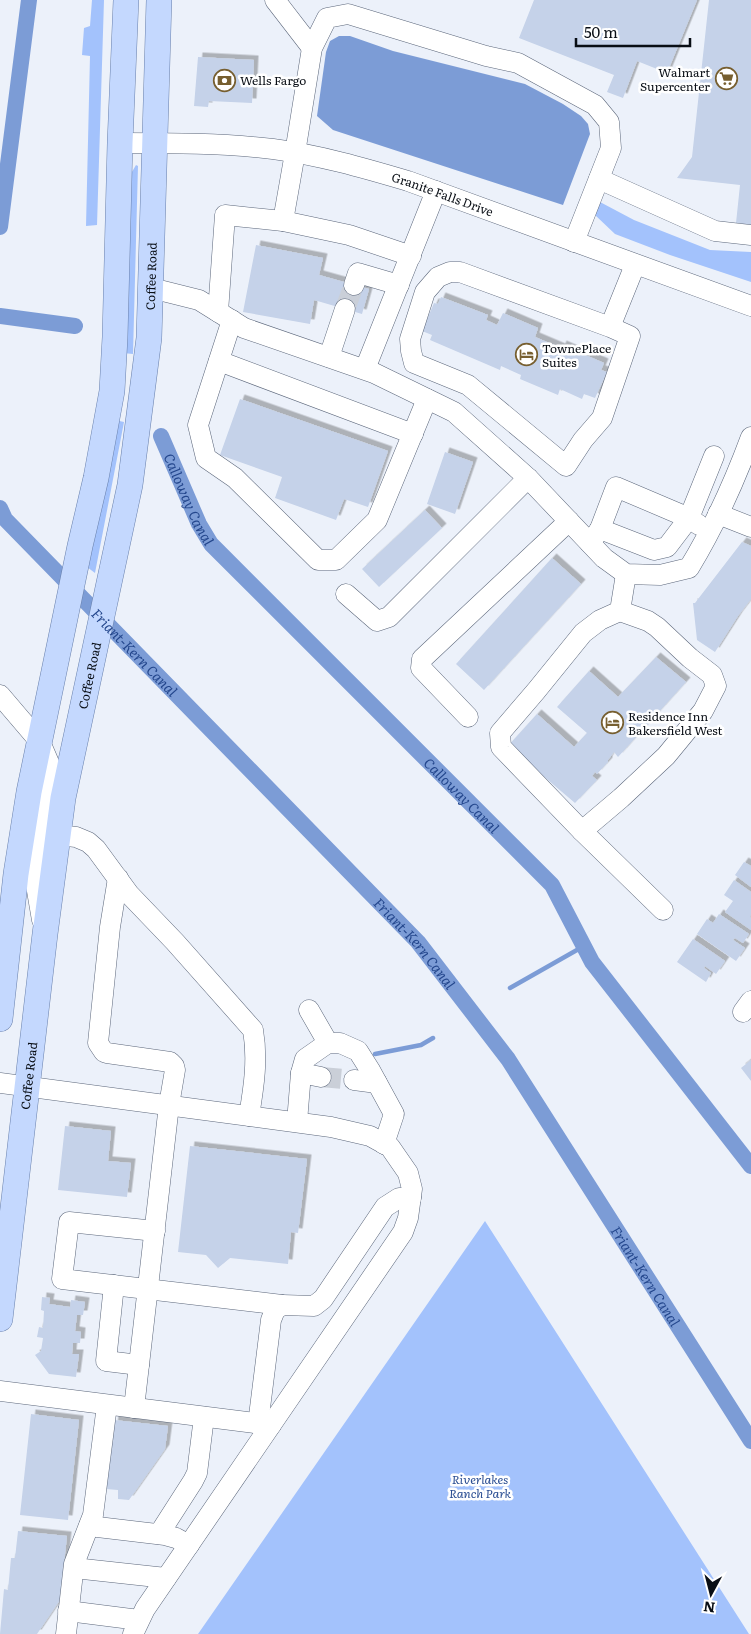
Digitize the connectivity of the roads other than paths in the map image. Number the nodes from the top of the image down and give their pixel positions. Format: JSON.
{"nodes":[{"id":1,"x":126,"y":0,"type":"edge"},
{"id":2,"x":159,"y":0,"type":"edge"},
{"id":3,"x":275,"y":0,"type":"edge"},
{"id":4,"x":312,"y":48,"type":"junction"},
{"id":5,"x":120,"y":143,"type":"junction"},
{"id":6,"x":155,"y":143,"type":"junction"},
{"id":7,"x":295,"y":153,"type":"junction"},
{"id":8,"x":599,"y":179,"type":"junction"},
{"id":9,"x":436,"y":191,"type":"junction"},
{"id":10,"x":283,"y":221,"type":"junction"},
{"id":11,"x":751,"y":235,"type":"edge"},
{"id":12,"x":574,"y":242,"type":"junction"},
{"id":13,"x":410,"y":256,"type":"junction"},
{"id":14,"x":635,"y":264,"type":"junction"},
{"id":15,"x":354,"y":285,"type":"tunnel mouth"},
{"id":16,"x":399,"y":285,"type":"junction"},
{"id":17,"x":150,"y":288,"type":"junction"},
{"id":18,"x":751,"y":306,"type":"edge"},
{"id":19,"x":345,"y":309,"type":"tunnel mouth"},
{"id":20,"x":225,"y":316,"type":"junction"},
{"id":21,"x":610,"y":327,"type":"junction"},
{"id":22,"x":329,"y":357,"type":"junction"},
{"id":23,"x":219,"y":361,"type":"junction"},
{"id":24,"x":366,"y":369,"type":"junction"},
{"id":25,"x":468,"y":385,"type":"junction"},
{"id":26,"x":427,"y":399,"type":"junction"},
{"id":27,"x":454,"y":412,"type":"junction"},
{"id":28,"x":413,"y":434,"type":"junction"},
{"id":29,"x":751,"y":437,"type":"edge"},
{"id":30,"x":714,"y":456,"type":"dead end"},
{"id":31,"x":528,"y":478,"type":"junction"},
{"id":32,"x":689,"y":518,"type":"junction"},
{"id":33,"x":569,"y":521,"type":"junction"},
{"id":34,"x":714,"y":523,"type":"junction"},
{"id":35,"x":751,"y":527,"type":"edge"},
{"id":36,"x":595,"y":536,"type":"junction"},
{"id":37,"x":626,"y":574,"type":"junction"},
{"id":38,"x":346,"y":594,"type":"dead end"},
{"id":39,"x":620,"y":611,"type":"junction"},
{"id":40,"x":0,"y":695,"type":"edge"},
{"id":41,"x":468,"y":717,"type":"dead end"},
{"id":42,"x":40,"y":742,"type":"junction"},
{"id":43,"x":582,"y":830,"type":"junction"},
{"id":44,"x":58,"y":834,"type":"junction"},
{"id":45,"x":118,"y":878,"type":"junction"},
{"id":46,"x":6,"y":898,"type":"edge"},
{"id":47,"x":663,"y":910,"type":"dead end"},
{"id":48,"x":45,"y":934,"type":"junction"},
{"id":49,"x":309,"y":1010,"type":"dead end"},
{"id":50,"x":0,"y":1018,"type":"edge"},
{"id":51,"x":328,"y":1043,"type":"junction"},
{"id":52,"x":354,"y":1080,"type":"tunnel mouth"},
{"id":53,"x":0,"y":1083,"type":"edge"},
{"id":54,"x":377,"y":1083,"type":"junction"},
{"id":55,"x":28,"y":1086,"type":"junction"},
{"id":56,"x":170,"y":1105,"type":"junction"},
{"id":57,"x":249,"y":1116,"type":"junction"},
{"id":58,"x":297,"y":1122,"type":"junction"},
{"id":59,"x":384,"y":1144,"type":"junction"},
{"id":60,"x":411,"y":1198,"type":"junction"},
{"id":61,"x":155,"y":1231,"type":"junction"},
{"id":62,"x":114,"y":1285,"type":"junction"},
{"id":63,"x":148,"y":1289,"type":"junction"},
{"id":64,"x":282,"y":1305,"type":"junction"},
{"id":65,"x":0,"y":1319,"type":"edge"},
{"id":66,"x":139,"y":1365,"type":"junction"},
{"id":67,"x":0,"y":1391,"type":"edge"},
{"id":68,"x":107,"y":1405,"type":"junction"},
{"id":69,"x":134,"y":1408,"type":"junction"},
{"id":70,"x":204,"y":1417,"type":"junction"},
{"id":71,"x":264,"y":1424,"type":"junction"},
{"id":72,"x":89,"y":1526,"type":"junction"},
{"id":73,"x":159,"y":1534,"type":"junction"},
{"id":74,"x":189,"y":1545,"type":"junction"},
{"id":75,"x":74,"y":1568,"type":"junction"},
{"id":76,"x":166,"y":1578,"type":"junction"},
{"id":77,"x":68,"y":1611,"type":"junction"},
{"id":78,"x":136,"y":1627,"type":"edge"},
{"id":79,"x":66,"y":1634,"type":"edge"}],
"edges":[{"from":1,"to":5,"type":"main road"},
{"from":2,"to":6,"type":"main road","name":"Coffee Road"},
{"from":3,"to":4,"type":"street"},
{"from":4,"to":7,"type":"street"},
{"from":4,"to":8,"type":"street"},
{"from":5,"to":6,"type":"street","name":"Granite Falls Drive"},
{"from":5,"to":42,"type":"main road"},
{"from":6,"to":7,"type":"street","name":"Granite Falls Drive"},
{"from":6,"to":17,"type":"main road","name":"Coffee Road"},
{"from":7,"to":9,"type":"street","name":"Granite Falls Drive"},
{"from":7,"to":10,"type":"street"},
{"from":8,"to":11,"type":"street"},
{"from":8,"to":12,"type":"street"},
{"from":9,"to":12,"type":"street","name":"Granite Falls Drive"},
{"from":9,"to":13,"type":"street"},
{"from":10,"to":13,"type":"street"},
{"from":10,"to":20,"type":"street"},
{"from":12,"to":14,"type":"street","name":"Granite Falls Drive"},
{"from":13,"to":16,"type":"street"},
{"from":14,"to":18,"type":"street","name":"Granite Falls Drive"},
{"from":14,"to":21,"type":"street"},
{"from":15,"to":16,"type":"street"},
{"from":16,"to":24,"type":"street"},
{"from":17,"to":20,"type":"street"},
{"from":17,"to":44,"type":"main road","name":"Coffee Road"},
{"from":19,"to":22,"type":"street"},
{"from":20,"to":22,"type":"street"},
{"from":20,"to":23,"type":"street"},
{"from":21,"to":25,"type":"street"},
{"from":21,"to":25,"type":"street"},
{"from":22,"to":24,"type":"street"},
{"from":23,"to":28,"type":"street"},
{"from":23,"to":28,"type":"street"},
{"from":24,"to":26,"type":"street"},
{"from":25,"to":27,"type":"street"},
{"from":26,"to":27,"type":"street"},
{"from":26,"to":28,"type":"street"},
{"from":27,"to":31,"type":"street"},
{"from":29,"to":34,"type":"street"},
{"from":30,"to":32,"type":"street"},
{"from":31,"to":33,"type":"street"},
{"from":31,"to":38,"type":"street"},
{"from":32,"to":34,"type":"street"},
{"from":32,"to":36,"type":"street"},
{"from":32,"to":36,"type":"street"},
{"from":33,"to":36,"type":"street"},
{"from":33,"to":41,"type":"street"},
{"from":34,"to":35,"type":"street"},
{"from":34,"to":37,"type":"street"},
{"from":36,"to":37,"type":"street"},
{"from":37,"to":39,"type":"street"},
{"from":39,"to":43,"type":"street"},
{"from":39,"to":43,"type":"street"},
{"from":40,"to":42,"type":"street"},
{"from":42,"to":46,"type":"main road"},
{"from":42,"to":48,"type":"street"},
{"from":43,"to":47,"type":"street"},
{"from":44,"to":45,"type":"street"},
{"from":44,"to":48,"type":"main road","name":"Coffee Road"},
{"from":45,"to":56,"type":"street"},
{"from":45,"to":57,"type":"street"},
{"from":46,"to":50,"type":"main road"},
{"from":48,"to":55,"type":"main road","name":"Coffee Road"},
{"from":49,"to":51,"type":"street"},
{"from":51,"to":54,"type":"street"},
{"from":51,"to":58,"type":"street"},
{"from":52,"to":54,"type":"street"},
{"from":53,"to":55,"type":"street"},
{"from":54,"to":59,"type":"street"},
{"from":55,"to":56,"type":"street"},
{"from":55,"to":65,"type":"main road","name":"Coffee Road"},
{"from":56,"to":57,"type":"street"},
{"from":56,"to":61,"type":"street"},
{"from":57,"to":58,"type":"street"},
{"from":58,"to":59,"type":"street"},
{"from":59,"to":60,"type":"street"},
{"from":60,"to":64,"type":"street"},
{"from":60,"to":71,"type":"street"},
{"from":61,"to":62,"type":"street"},
{"from":61,"to":63,"type":"street"},
{"from":62,"to":63,"type":"street"},
{"from":62,"to":66,"type":"street"},
{"from":63,"to":64,"type":"street"},
{"from":63,"to":66,"type":"street"},
{"from":64,"to":71,"type":"street"},
{"from":66,"to":69,"type":"street"},
{"from":67,"to":68,"type":"street"},
{"from":68,"to":69,"type":"street"},
{"from":68,"to":72,"type":"street"},
{"from":69,"to":70,"type":"street"},
{"from":70,"to":71,"type":"street"},
{"from":70,"to":73,"type":"street"},
{"from":71,"to":74,"type":"street"},
{"from":72,"to":73,"type":"street"},
{"from":72,"to":75,"type":"street"},
{"from":73,"to":74,"type":"street"},
{"from":74,"to":76,"type":"street"},
{"from":75,"to":76,"type":"street"},
{"from":75,"to":77,"type":"street"},
{"from":76,"to":78,"type":"street"},
{"from":77,"to":78,"type":"street"},
{"from":77,"to":79,"type":"street"}]}
